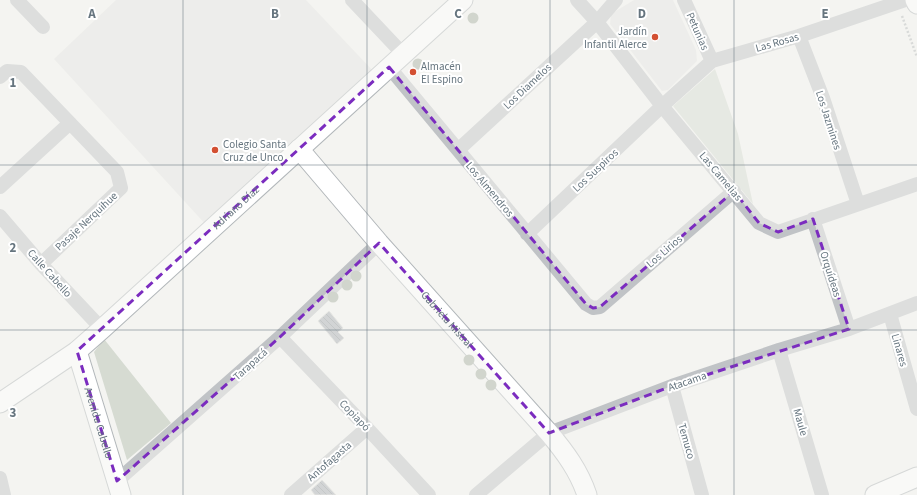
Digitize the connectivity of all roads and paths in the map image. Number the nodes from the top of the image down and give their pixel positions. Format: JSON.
{"nodes":[{"id":1,"x":17,"y":0,"type":"edge"},
{"id":2,"x":352,"y":0,"type":"edge"},
{"id":3,"x":462,"y":0,"type":"edge"},
{"id":4,"x":577,"y":0,"type":"edge"},
{"id":5,"x":616,"y":0,"type":"edge"},
{"id":6,"x":684,"y":0,"type":"edge"},
{"id":7,"x":906,"y":1,"type":"edge"},
{"id":8,"x":917,"y":4,"type":"edge"},
{"id":9,"x":597,"y":22,"type":"junction"},
{"id":10,"x":43,"y":27,"type":"dead end"},
{"id":11,"x":799,"y":36,"type":"junction"},
{"id":12,"x":917,"y":58,"type":"edge"},
{"id":13,"x":396,"y":61,"type":"junction"},
{"id":14,"x":712,"y":61,"type":"junction"},
{"id":15,"x":0,"y":77,"type":"edge"},
{"id":16,"x":662,"y":106,"type":"junction"},
{"id":17,"x":70,"y":122,"type":"junction"},
{"id":18,"x":299,"y":149,"type":"junction"},
{"id":19,"x":458,"y":150,"type":"junction"},
{"id":20,"x":917,"y":184,"type":"edge"},
{"id":21,"x":0,"y":187,"type":"edge"},
{"id":22,"x":734,"y":191,"type":"junction"},
{"id":23,"x":858,"y":204,"type":"junction"},
{"id":24,"x":0,"y":216,"type":"edge"},
{"id":25,"x":813,"y":219,"type":"junction"},
{"id":26,"x":527,"y":234,"type":"junction"},
{"id":27,"x":379,"y":243,"type":"junction"},
{"id":28,"x":41,"y":264,"type":"junction"},
{"id":29,"x":917,"y":303,"type":"edge"},
{"id":30,"x":593,"y":308,"type":"joint"},
{"id":31,"x":890,"y":314,"type":"junction"},
{"id":32,"x":102,"y":329,"type":"junction"},
{"id":33,"x":849,"y":329,"type":"junction"},
{"id":34,"x":280,"y":336,"type":"junction"},
{"id":35,"x":780,"y":350,"type":"junction"},
{"id":36,"x":77,"y":351,"type":"junction"},
{"id":37,"x":672,"y":386,"type":"junction"},
{"id":38,"x":0,"y":403,"type":"edge"},
{"id":39,"x":917,"y":408,"type":"edge"},
{"id":40,"x":367,"y":428,"type":"junction"},
{"id":41,"x":549,"y":433,"type":"junction"},
{"id":42,"x":917,"y":477,"type":"edge"},
{"id":43,"x":0,"y":478,"type":"edge"},
{"id":44,"x":119,"y":488,"type":"edge"},
{"id":45,"x":4,"y":495,"type":"edge"},
{"id":46,"x":291,"y":495,"type":"edge"},
{"id":47,"x":430,"y":495,"type":"edge"},
{"id":48,"x":476,"y":495,"type":"edge"},
{"id":49,"x":587,"y":495,"type":"edge"},
{"id":50,"x":702,"y":495,"type":"edge"},
{"id":51,"x":822,"y":495,"type":"edge"},
{"id":52,"x":875,"y":495,"type":"edge"}],
"edges":[{"from":1,"to":10,"type":"street"},
{"from":2,"to":13,"type":"street","name":"Los Almendros"},
{"from":3,"to":13,"type":"street","name":"Adriano Díaz"},
{"from":4,"to":9,"type":"street","name":"Las Camelias"},
{"from":5,"to":9,"type":"street","name":"Los Diamelos"},
{"from":6,"to":14,"type":"street","name":"Petunias"},
{"from":7,"to":8,"type":"street"},
{"from":7,"to":11,"type":"street","name":"Las Rosas"},
{"from":7,"to":12,"type":"path"},
{"from":9,"to":16,"type":"street","name":"Las Camelias"},
{"from":9,"to":19,"type":"street","name":"Los Diamelos"},
{"from":11,"to":14,"type":"street","name":"Las Rosas"},
{"from":11,"to":23,"type":"street","name":"Los Jazmines"},
{"from":13,"to":18,"type":"street","name":"Adriano Díaz"},
{"from":13,"to":19,"type":"street","name":"Los Almendros"},
{"from":14,"to":16,"type":"street","name":"Las Rosas"},
{"from":15,"to":17,"type":"street"},
{"from":16,"to":22,"type":"street","name":"Las Camelias"},
{"from":16,"to":26,"type":"street","name":"Los Suspiros"},
{"from":17,"to":21,"type":"street"},
{"from":17,"to":28,"type":"street","name":"Pasaje Nerquihue"},
{"from":18,"to":27,"type":"street","name":"Gabriela Mistral"},
{"from":18,"to":32,"type":"street","name":"Adriano Díaz"},
{"from":19,"to":26,"type":"street","name":"Los Almendros"},
{"from":20,"to":23,"type":"street","name":"Las Camelias"},
{"from":22,"to":25,"type":"street","name":"Las Camelias"},
{"from":22,"to":30,"type":"street","name":"Los Lirios"},
{"from":23,"to":25,"type":"street","name":"Las Camelias"},
{"from":24,"to":28,"type":"street","name":"Calle Cabello"},
{"from":25,"to":33,"type":"street","name":"Orquídeas"},
{"from":26,"to":30,"type":"street","name":"Los Almendros"},
{"from":27,"to":34,"type":"street","name":"Tarapacá"},
{"from":27,"to":41,"type":"street","name":"Gabriela Mistral"},
{"from":28,"to":32,"type":"street","name":"Calle Cabello"},
{"from":29,"to":31,"type":"street","name":"Atacama"},
{"from":31,"to":33,"type":"street","name":"Atacama"},
{"from":31,"to":39,"type":"street","name":"Linares"},
{"from":32,"to":36,"type":"street","name":"Adriano Díaz"},
{"from":33,"to":35,"type":"street","name":"Atacama"},
{"from":34,"to":40,"type":"street","name":"Copiapó"},
{"from":34,"to":44,"type":"street","name":"Tarapacá"},
{"from":35,"to":37,"type":"street","name":"Atacama"},
{"from":35,"to":51,"type":"street","name":"Maule"},
{"from":36,"to":38,"type":"street","name":"Adriano Díaz"},
{"from":36,"to":44,"type":"street","name":"Avenida Cabello"},
{"from":37,"to":41,"type":"street","name":"Atacama"},
{"from":37,"to":50,"type":"street","name":"Temuco"},
{"from":40,"to":46,"type":"street","name":"Antofagasta"},
{"from":40,"to":47,"type":"street","name":"Copiapó"},
{"from":41,"to":48,"type":"street","name":"Atacama"},
{"from":41,"to":49,"type":"street","name":"Gabriela Mistral"},
{"from":42,"to":52,"type":"street"},
{"from":43,"to":45,"type":"street"}]}
